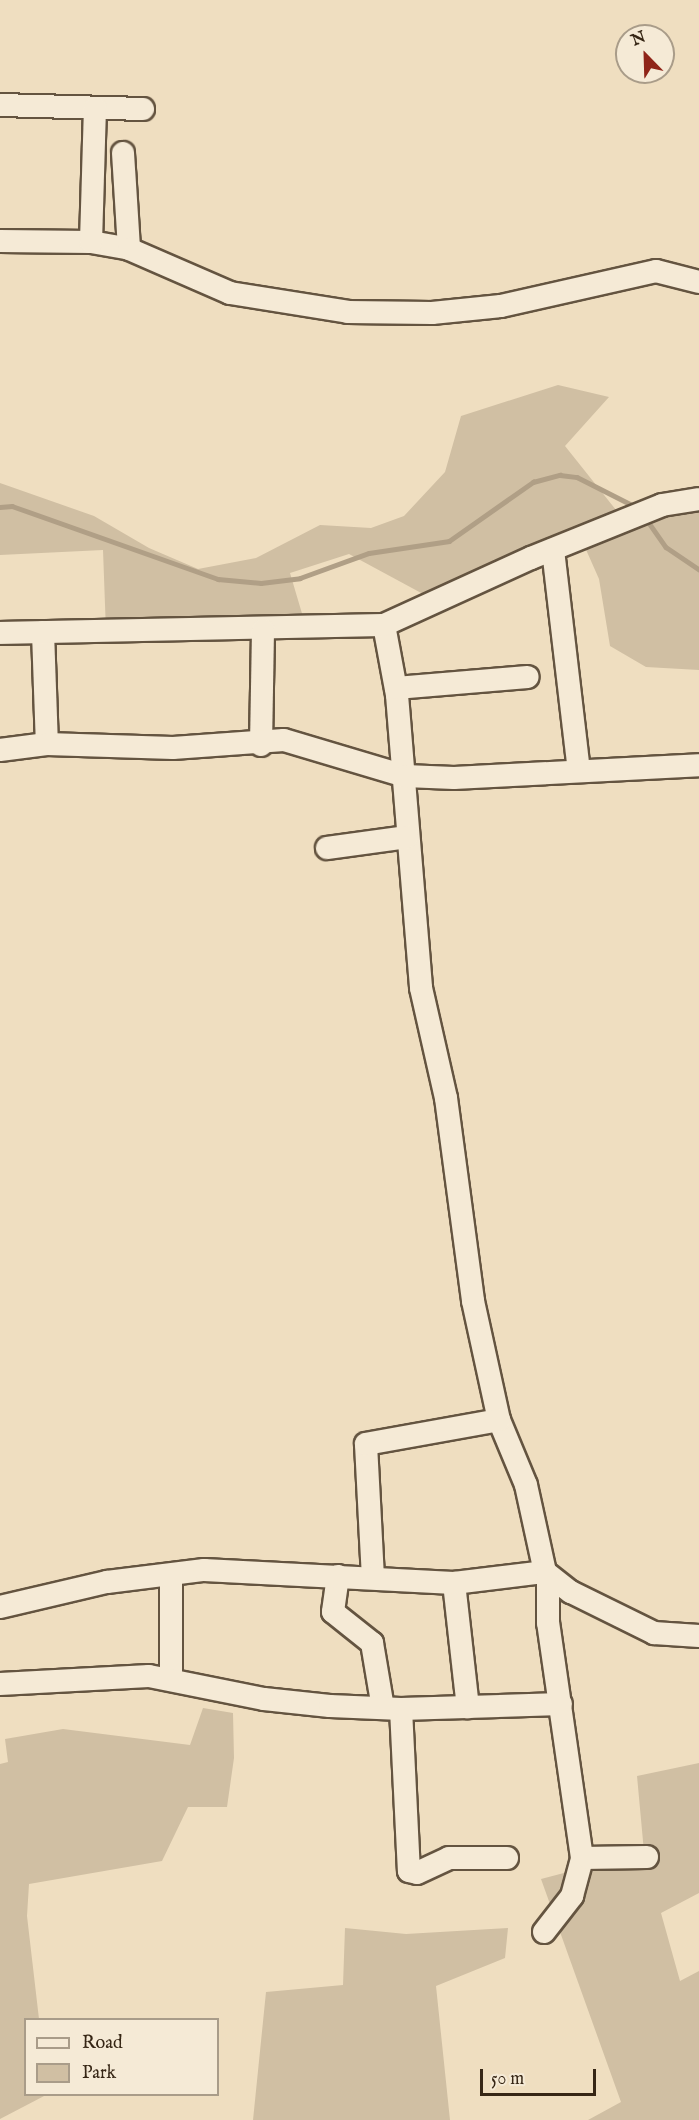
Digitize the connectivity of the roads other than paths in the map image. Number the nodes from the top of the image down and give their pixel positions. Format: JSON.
{"nodes":[{"id":1,"x":0,"y":105,"type":"edge"},
{"id":2,"x":95,"y":108,"type":"junction"},
{"id":3,"x":143,"y":110,"type":"dead end"},
{"id":4,"x":123,"y":153,"type":"dead end"},
{"id":5,"x":0,"y":241,"type":"edge"},
{"id":6,"x":91,"y":243,"type":"junction"},
{"id":7,"x":129,"y":249,"type":"junction"},
{"id":8,"x":699,"y":282,"type":"edge"},
{"id":9,"x":699,"y":499,"type":"edge"},
{"id":10,"x":553,"y":550,"type":"junction"},
{"id":11,"x":384,"y":625,"type":"junction"},
{"id":12,"x":263,"y":630,"type":"junction"},
{"id":13,"x":43,"y":632,"type":"junction"},
{"id":14,"x":0,"y":633,"type":"edge"},
{"id":15,"x":528,"y":677,"type":"dead end"},
{"id":16,"x":396,"y":688,"type":"junction"},
{"id":17,"x":47,"y":744,"type":"junction"},
{"id":18,"x":261,"y":745,"type":"junction"},
{"id":19,"x":0,"y":750,"type":"edge"},
{"id":20,"x":699,"y":765,"type":"edge"},
{"id":21,"x":579,"y":770,"type":"junction"},
{"id":22,"x":405,"y":776,"type":"junction"},
{"id":23,"x":407,"y":837,"type":"junction"},
{"id":24,"x":327,"y":848,"type":"dead end"},
{"id":25,"x":499,"y":1420,"type":"junction"},
{"id":26,"x":171,"y":1575,"type":"junction"},
{"id":27,"x":547,"y":1575,"type":"junction"},
{"id":28,"x":338,"y":1576,"type":"junction"},
{"id":29,"x":373,"y":1578,"type":"junction"},
{"id":30,"x":454,"y":1583,"type":"junction"},
{"id":31,"x":0,"y":1607,"type":"edge"},
{"id":32,"x":699,"y":1636,"type":"edge"},
{"id":33,"x":171,"y":1679,"type":"junction"},
{"id":34,"x":0,"y":1684,"type":"edge"},
{"id":35,"x":561,"y":1704,"type":"junction"},
{"id":36,"x":468,"y":1707,"type":"junction"},
{"id":37,"x":392,"y":1708,"type":"junction"},
{"id":38,"x":647,"y":1857,"type":"dead end"},
{"id":39,"x":507,"y":1858,"type":"dead end"},
{"id":40,"x":582,"y":1858,"type":"junction"},
{"id":41,"x":544,"y":1932,"type":"dead end"}],
"edges":[{"from":1,"to":2,"type":"street"},
{"from":2,"to":3,"type":"street"},
{"from":2,"to":6,"type":"street"},
{"from":4,"to":7,"type":"street"},
{"from":5,"to":6,"type":"street"},
{"from":6,"to":7,"type":"street"},
{"from":7,"to":8,"type":"street"},
{"from":9,"to":10,"type":"street"},
{"from":10,"to":11,"type":"street"},
{"from":10,"to":21,"type":"street"},
{"from":11,"to":12,"type":"street"},
{"from":11,"to":16,"type":"street"},
{"from":12,"to":13,"type":"street"},
{"from":12,"to":18,"type":"street"},
{"from":13,"to":14,"type":"street"},
{"from":13,"to":17,"type":"street"},
{"from":15,"to":16,"type":"street"},
{"from":16,"to":22,"type":"street"},
{"from":17,"to":18,"type":"street"},
{"from":17,"to":19,"type":"street"},
{"from":18,"to":22,"type":"street"},
{"from":20,"to":21,"type":"street"},
{"from":21,"to":22,"type":"street"},
{"from":22,"to":23,"type":"street"},
{"from":23,"to":24,"type":"street"},
{"from":23,"to":25,"type":"street"},
{"from":25,"to":27,"type":"street"},
{"from":25,"to":29,"type":"street"},
{"from":26,"to":28,"type":"street"},
{"from":26,"to":31,"type":"street"},
{"from":26,"to":33,"type":"street"},
{"from":27,"to":30,"type":"street"},
{"from":27,"to":32,"type":"street"},
{"from":27,"to":35,"type":"street"},
{"from":28,"to":29,"type":"street"},
{"from":28,"to":37,"type":"street"},
{"from":29,"to":30,"type":"street"},
{"from":30,"to":36,"type":"street"},
{"from":33,"to":34,"type":"street"},
{"from":33,"to":37,"type":"street"},
{"from":35,"to":36,"type":"street"},
{"from":35,"to":40,"type":"street"},
{"from":36,"to":37,"type":"street"},
{"from":37,"to":39,"type":"street"},
{"from":38,"to":40,"type":"street"},
{"from":40,"to":41,"type":"street"}]}
